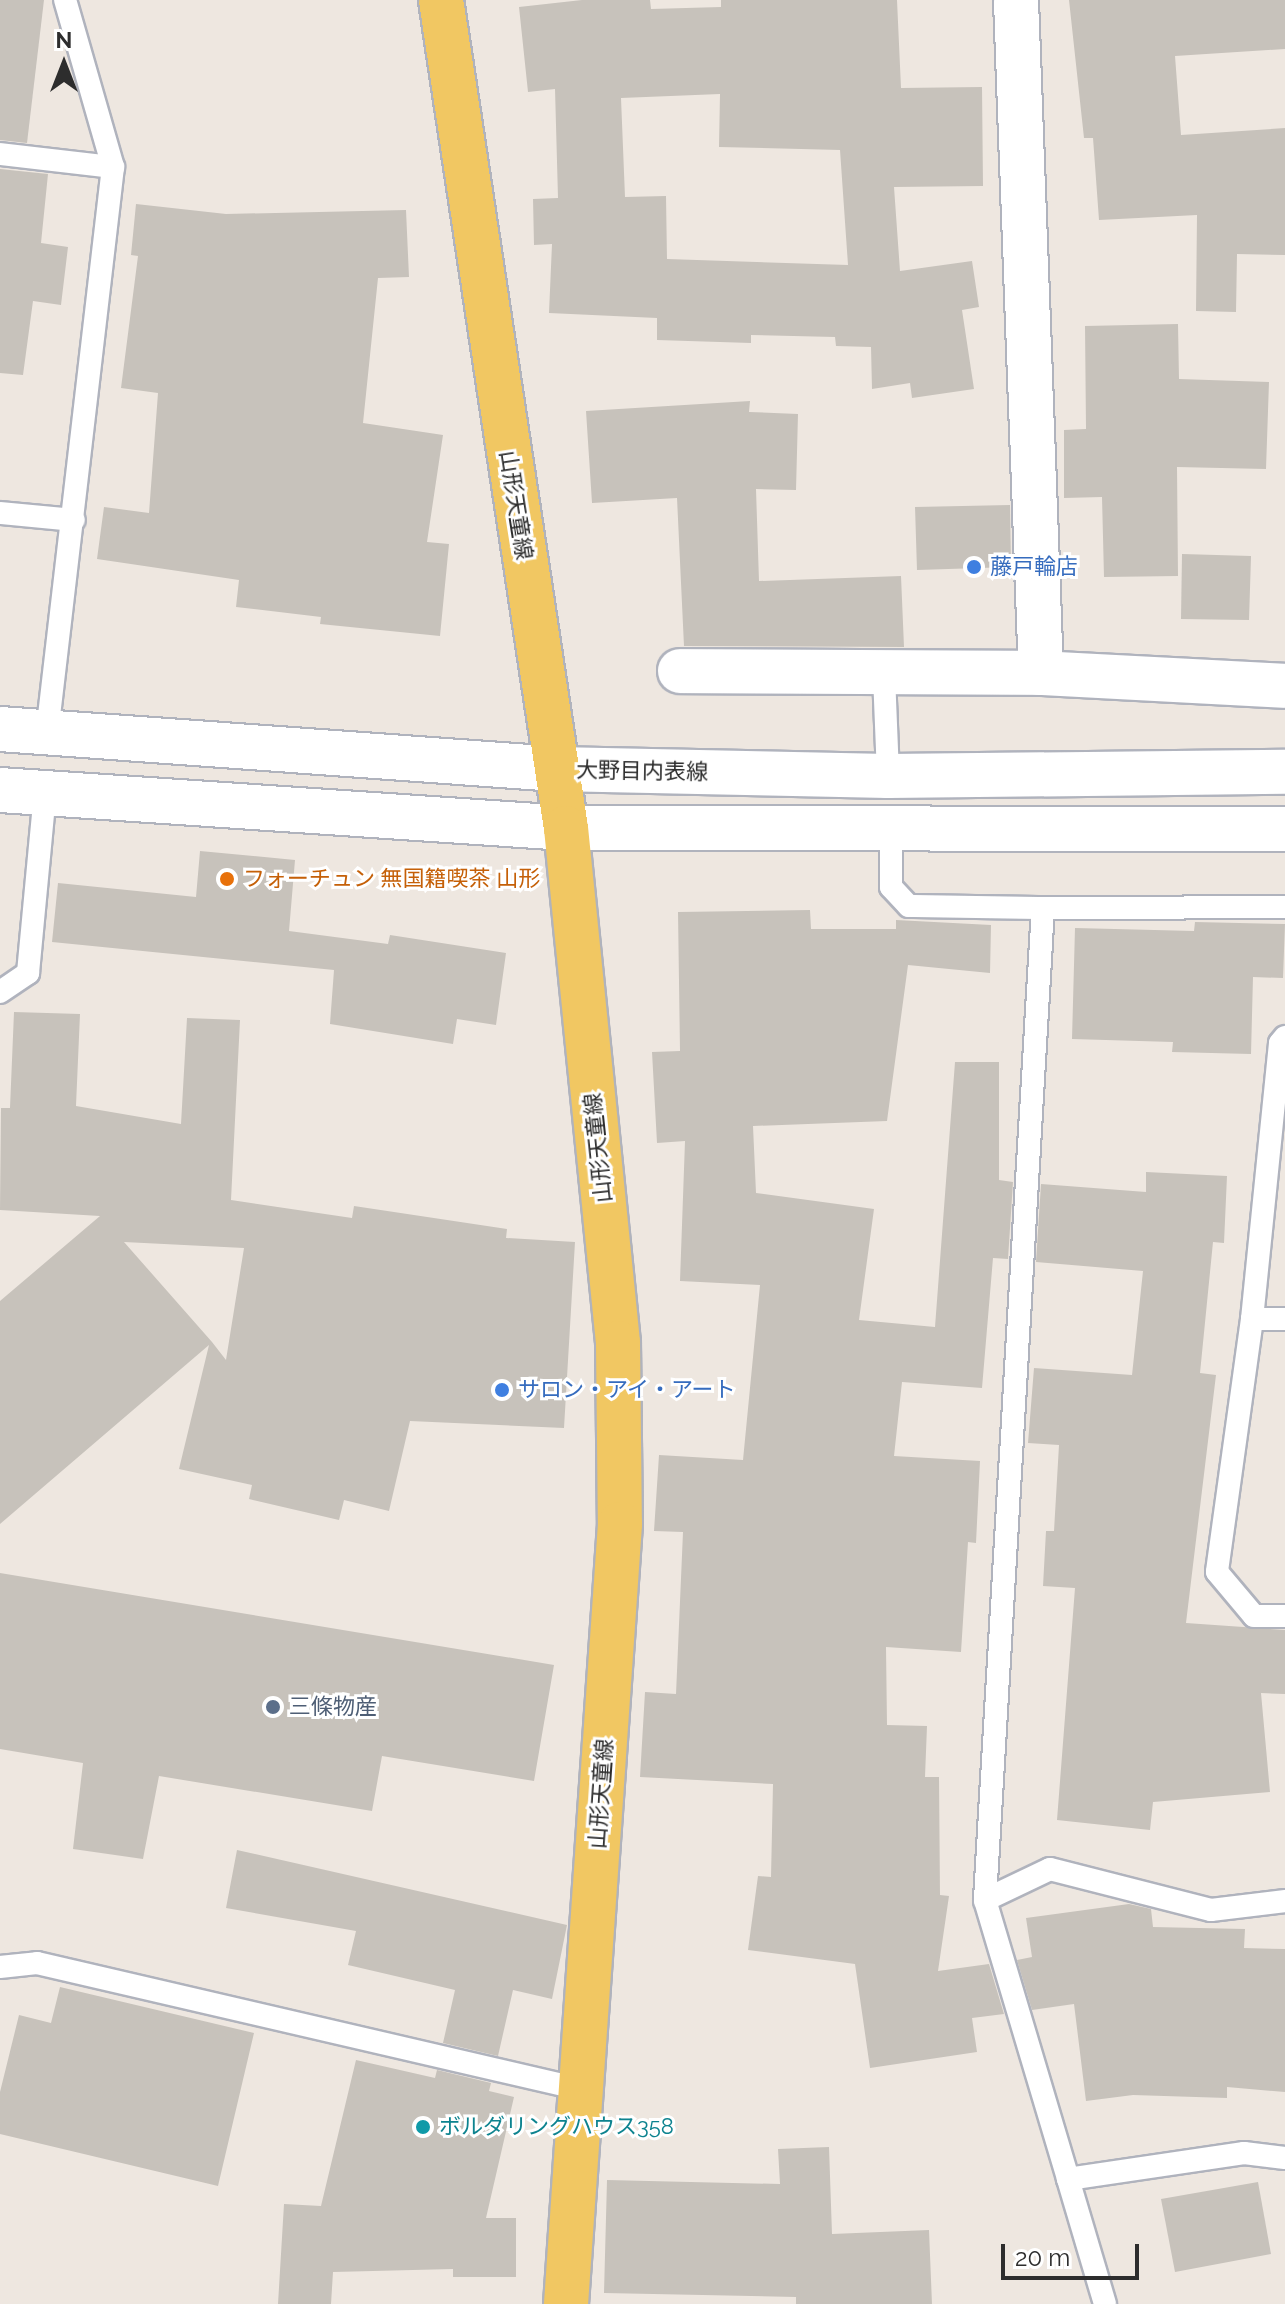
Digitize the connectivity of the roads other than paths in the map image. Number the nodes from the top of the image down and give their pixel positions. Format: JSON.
{"nodes":[{"id":1,"x":65,"y":0,"type":"edge"},
{"id":2,"x":441,"y":0,"type":"edge"},
{"id":3,"x":1016,"y":0,"type":"edge"},
{"id":4,"x":0,"y":154,"type":"edge"},
{"id":5,"x":113,"y":167,"type":"junction"},
{"id":6,"x":0,"y":513,"type":"edge"},
{"id":7,"x":74,"y":520,"type":"junction"},
{"id":8,"x":680,"y":671,"type":"dead end"},
{"id":9,"x":1041,"y":673,"type":"junction"},
{"id":10,"x":884,"y":675,"type":"junction"},
{"id":11,"x":1285,"y":686,"type":"edge"},
{"id":12,"x":0,"y":729,"type":"edge"},
{"id":13,"x":47,"y":733,"type":"junction"},
{"id":14,"x":556,"y":769,"type":"junction"},
{"id":15,"x":1285,"y":772,"type":"edge"},
{"id":16,"x":888,"y":776,"type":"junction"},
{"id":17,"x":0,"y":790,"type":"edge"},
{"id":18,"x":45,"y":794,"type":"junction"},
{"id":19,"x":566,"y":828,"type":"junction"},
{"id":20,"x":891,"y":829,"type":"junction"},
{"id":21,"x":1285,"y":829,"type":"edge"},
{"id":22,"x":1285,"y":907,"type":"edge"},
{"id":23,"x":1043,"y":908,"type":"junction"},
{"id":24,"x":0,"y":992,"type":"edge"},
{"id":25,"x":1285,"y":1037,"type":"edge"},
{"id":26,"x":1252,"y":1319,"type":"junction"},
{"id":27,"x":1285,"y":1319,"type":"edge"},
{"id":28,"x":1285,"y":1616,"type":"edge"},
{"id":29,"x":985,"y":1900,"type":"junction"},
{"id":30,"x":1285,"y":1901,"type":"edge"},
{"id":31,"x":0,"y":1967,"type":"edge"},
{"id":32,"x":580,"y":2089,"type":"junction"},
{"id":33,"x":1285,"y":2158,"type":"edge"},
{"id":34,"x":1068,"y":2179,"type":"junction"},
{"id":35,"x":566,"y":2304,"type":"edge"},
{"id":36,"x":1105,"y":2304,"type":"edge"}],
"edges":[{"from":1,"to":5,"type":"lane"},
{"from":2,"to":14,"type":"main road","name":"山形天童線"},
{"from":3,"to":9,"type":"main road"},
{"from":4,"to":5,"type":"lane"},
{"from":5,"to":7,"type":"lane"},
{"from":6,"to":7,"type":"lane"},
{"from":7,"to":13,"type":"lane"},
{"from":8,"to":10,"type":"main road"},
{"from":9,"to":10,"type":"main road"},
{"from":9,"to":11,"type":"main road"},
{"from":10,"to":16,"type":"lane"},
{"from":12,"to":13,"type":"main road","name":"大野目内表線"},
{"from":13,"to":14,"type":"main road","name":"大野目内表線"},
{"from":14,"to":16,"type":"main road","name":"大野目内表線"},
{"from":14,"to":19,"type":"main road","name":"山形天童線"},
{"from":15,"to":16,"type":"main road","name":"大野目内表線"},
{"from":17,"to":18,"type":"main road"},
{"from":18,"to":19,"type":"main road"},
{"from":18,"to":24,"type":"lane"},
{"from":19,"to":20,"type":"main road"},
{"from":19,"to":32,"type":"main road","name":"山形天童線"},
{"from":20,"to":21,"type":"main road"},
{"from":20,"to":23,"type":"lane"},
{"from":22,"to":23,"type":"lane"},
{"from":23,"to":29,"type":"lane"},
{"from":25,"to":26,"type":"lane"},
{"from":26,"to":27,"type":"lane"},
{"from":26,"to":28,"type":"lane"},
{"from":29,"to":30,"type":"lane"},
{"from":29,"to":34,"type":"lane"},
{"from":31,"to":32,"type":"lane"},
{"from":32,"to":35,"type":"main road","name":"山形天童線"},
{"from":33,"to":34,"type":"lane"},
{"from":34,"to":36,"type":"lane"}]}
